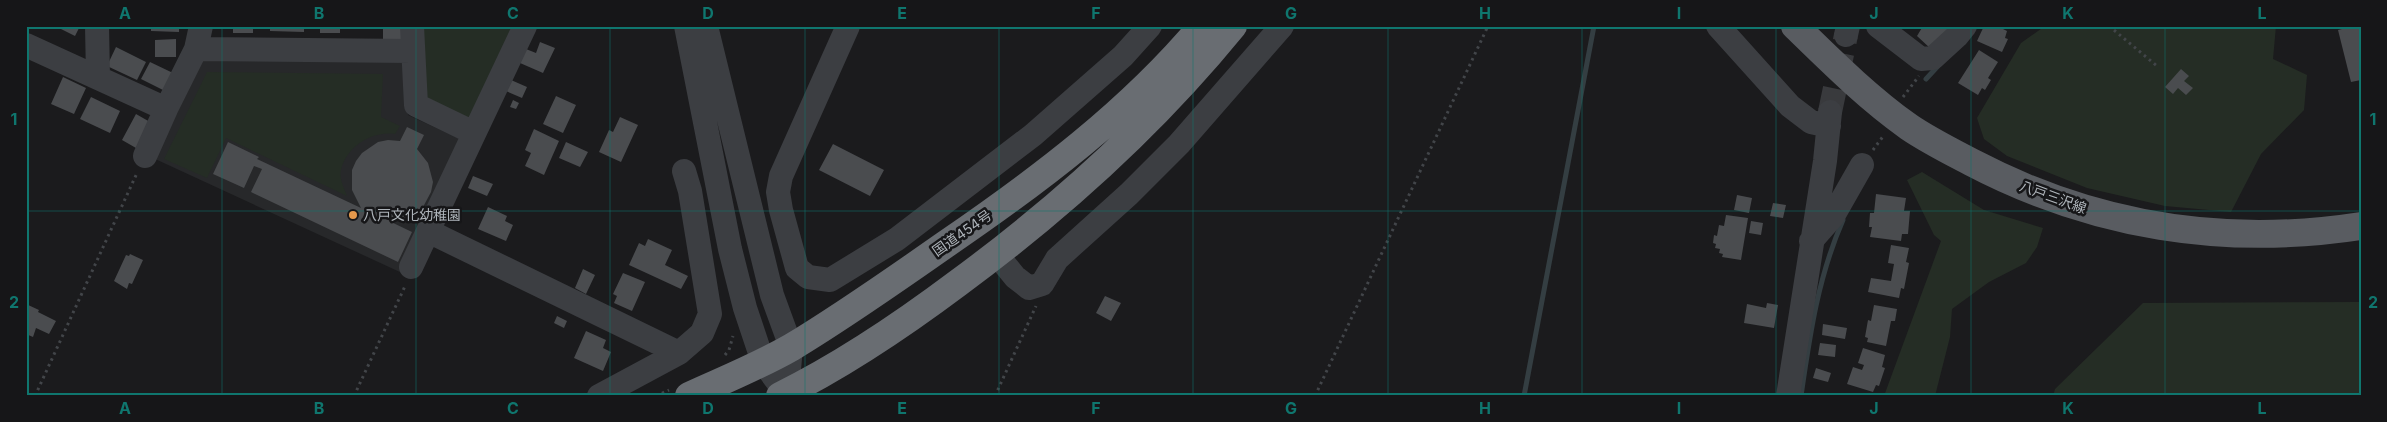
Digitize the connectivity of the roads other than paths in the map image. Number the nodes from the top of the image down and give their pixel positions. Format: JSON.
{"nodes":[{"id":1,"x":97,"y":26,"type":"edge"},
{"id":2,"x":200,"y":26,"type":"edge"},
{"id":3,"x":412,"y":26,"type":"edge"},
{"id":4,"x":525,"y":26,"type":"edge"},
{"id":5,"x":686,"y":26,"type":"edge"},
{"id":6,"x":706,"y":26,"type":"edge"},
{"id":7,"x":848,"y":26,"type":"edge"},
{"id":8,"x":1150,"y":26,"type":"edge"},
{"id":9,"x":1202,"y":26,"type":"edge"},
{"id":10,"x":1233,"y":26,"type":"edge"},
{"id":11,"x":1282,"y":26,"type":"edge"},
{"id":12,"x":1718,"y":26,"type":"edge"},
{"id":13,"x":1795,"y":26,"type":"edge"},
{"id":14,"x":1878,"y":26,"type":"edge"},
{"id":15,"x":1965,"y":26,"type":"edge"},
{"id":16,"x":26,"y":45,"type":"edge"},
{"id":17,"x":196,"y":49,"type":"junction"},
{"id":18,"x":412,"y":51,"type":"junction"},
{"id":19,"x":98,"y":78,"type":"junction"},
{"id":20,"x":166,"y":110,"type":"junction"},
{"id":21,"x":474,"y":133,"type":"junction"},
{"id":22,"x":145,"y":156,"type":"road end"},
{"id":23,"x":1862,"y":165,"type":"dead end"},
{"id":24,"x":684,"y":171,"type":"dead end"},
{"id":25,"x":2361,"y":226,"type":"edge"},
{"id":26,"x":428,"y":231,"type":"junction"},
{"id":27,"x":1811,"y":241,"type":"junction"},
{"id":28,"x":997,"y":254,"type":"junction"},
{"id":29,"x":411,"y":267,"type":"road end"},
{"id":30,"x":791,"y":347,"type":"junction"},
{"id":31,"x":679,"y":353,"type":"junction"},
{"id":32,"x":763,"y":362,"type":"junction"},
{"id":33,"x":785,"y":395,"type":"edge"},
{"id":34,"x":599,"y":396,"type":"edge"},
{"id":35,"x":689,"y":396,"type":"edge"},
{"id":36,"x":1788,"y":396,"type":"edge"}],
"edges":[{"from":1,"to":19,"type":"street"},
{"from":2,"to":17,"type":"street"},
{"from":3,"to":18,"type":"street"},
{"from":4,"to":21,"type":"street"},
{"from":5,"to":32,"type":"street"},
{"from":6,"to":30,"type":"street"},
{"from":7,"to":8,"type":"street"},
{"from":9,"to":30,"type":"highway","name":"国道454号"},
{"from":10,"to":28,"type":"highway"},
{"from":11,"to":28,"type":"street"},
{"from":12,"to":27,"type":"street"},
{"from":13,"to":25,"type":"main road","name":"八戸三沢線"},
{"from":14,"to":15,"type":"street"},
{"from":16,"to":19,"type":"street"},
{"from":17,"to":18,"type":"street"},
{"from":17,"to":20,"type":"street"},
{"from":18,"to":21,"type":"street"},
{"from":19,"to":20,"type":"street"},
{"from":20,"to":22,"type":"street"},
{"from":21,"to":26,"type":"street"},
{"from":23,"to":27,"type":"street"},
{"from":24,"to":31,"type":"street"},
{"from":26,"to":29,"type":"street"},
{"from":26,"to":31,"type":"street"},
{"from":27,"to":36,"type":"street"},
{"from":28,"to":33,"type":"highway"},
{"from":30,"to":32,"type":"highway","name":"国道454号"},
{"from":30,"to":33,"type":"street"},
{"from":31,"to":34,"type":"street"},
{"from":32,"to":33,"type":"street"},
{"from":32,"to":35,"type":"highway","name":"国道454号"}]}
